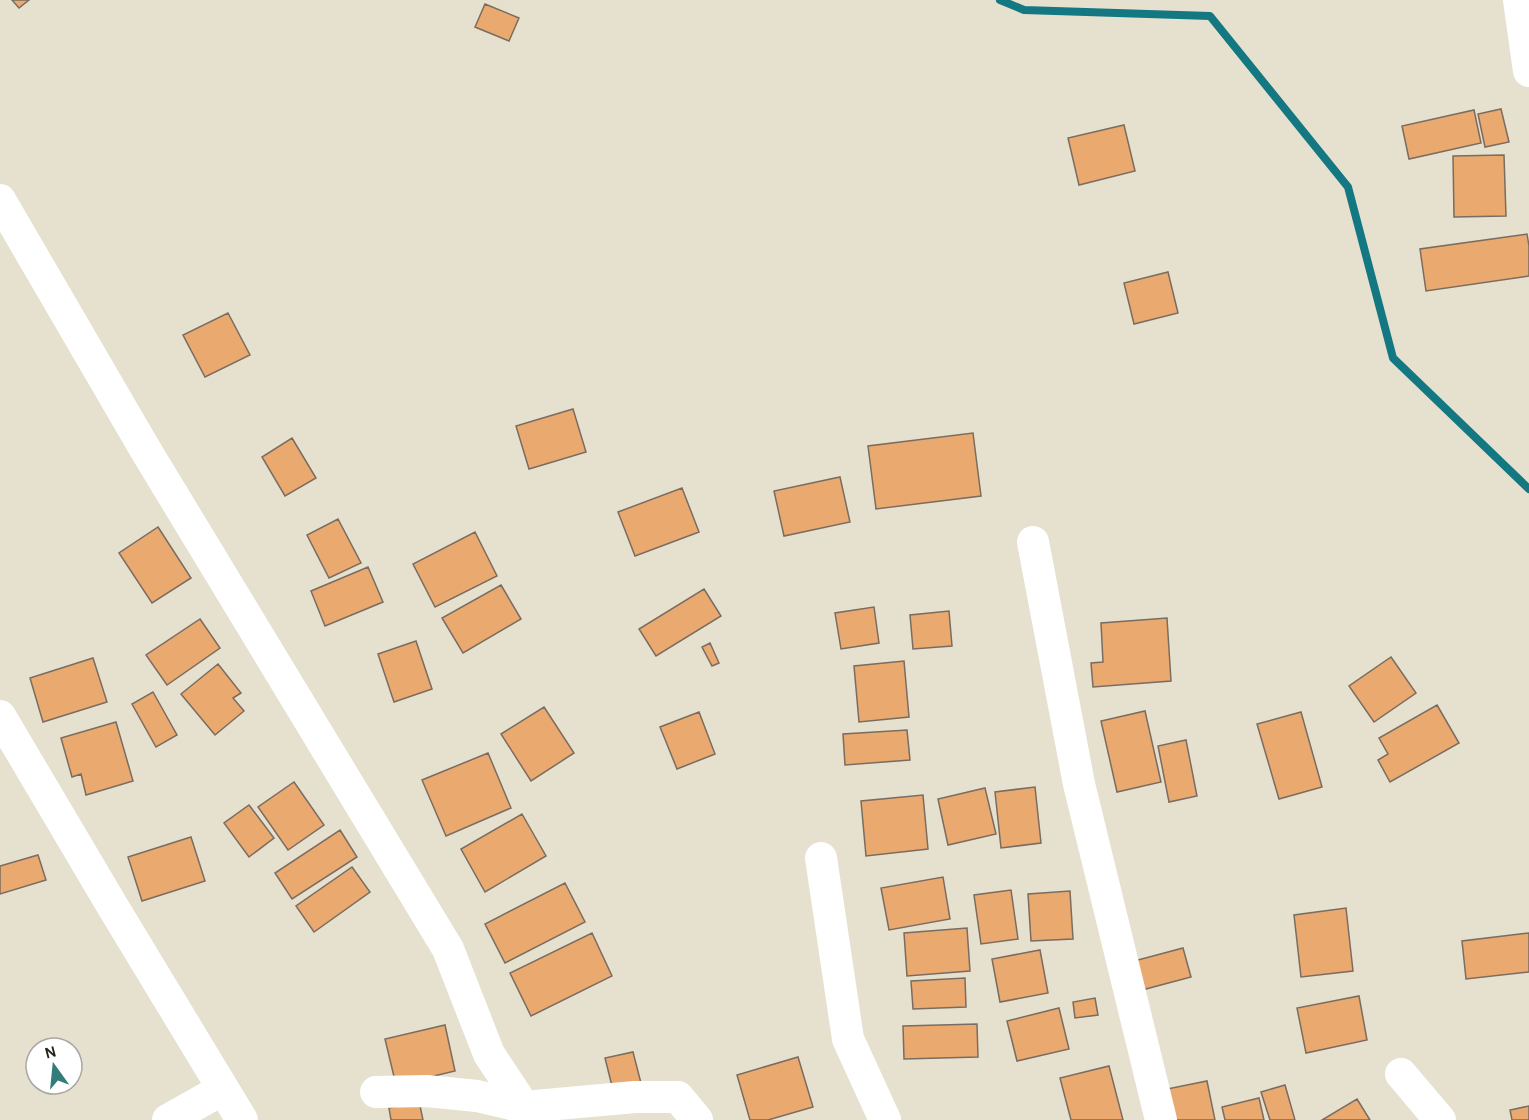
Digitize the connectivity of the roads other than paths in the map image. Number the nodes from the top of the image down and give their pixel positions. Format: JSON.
{"nodes":[{"id":1,"x":1519,"y":0,"type":"edge"},
{"id":2,"x":1529,"y":70,"type":"edge"},
{"id":3,"x":0,"y":200,"type":"edge"},
{"id":4,"x":1033,"y":542,"type":"dead end"},
{"id":5,"x":0,"y":716,"type":"edge"},
{"id":6,"x":821,"y":858,"type":"dead end"},
{"id":7,"x":1401,"y":1074,"type":"dead end"},
{"id":8,"x":223,"y":1089,"type":"junction"},
{"id":9,"x":376,"y":1092,"type":"dead end"},
{"id":10,"x":524,"y":1114,"type":"edge"},
{"id":11,"x":168,"y":1120,"type":"edge"},
{"id":12,"x":242,"y":1120,"type":"edge"},
{"id":13,"x":697,"y":1120,"type":"edge"},
{"id":14,"x":885,"y":1120,"type":"edge"},
{"id":15,"x":1161,"y":1120,"type":"edge"},
{"id":16,"x":1440,"y":1120,"type":"edge"}],
"edges":[{"from":1,"to":2,"type":"street"},
{"from":3,"to":10,"type":"street"},
{"from":4,"to":15,"type":"street"},
{"from":5,"to":8,"type":"street"},
{"from":6,"to":14,"type":"street"},
{"from":7,"to":16,"type":"street"},
{"from":8,"to":11,"type":"street"},
{"from":8,"to":12,"type":"street"},
{"from":9,"to":10,"type":"street"},
{"from":10,"to":13,"type":"street"}]}
